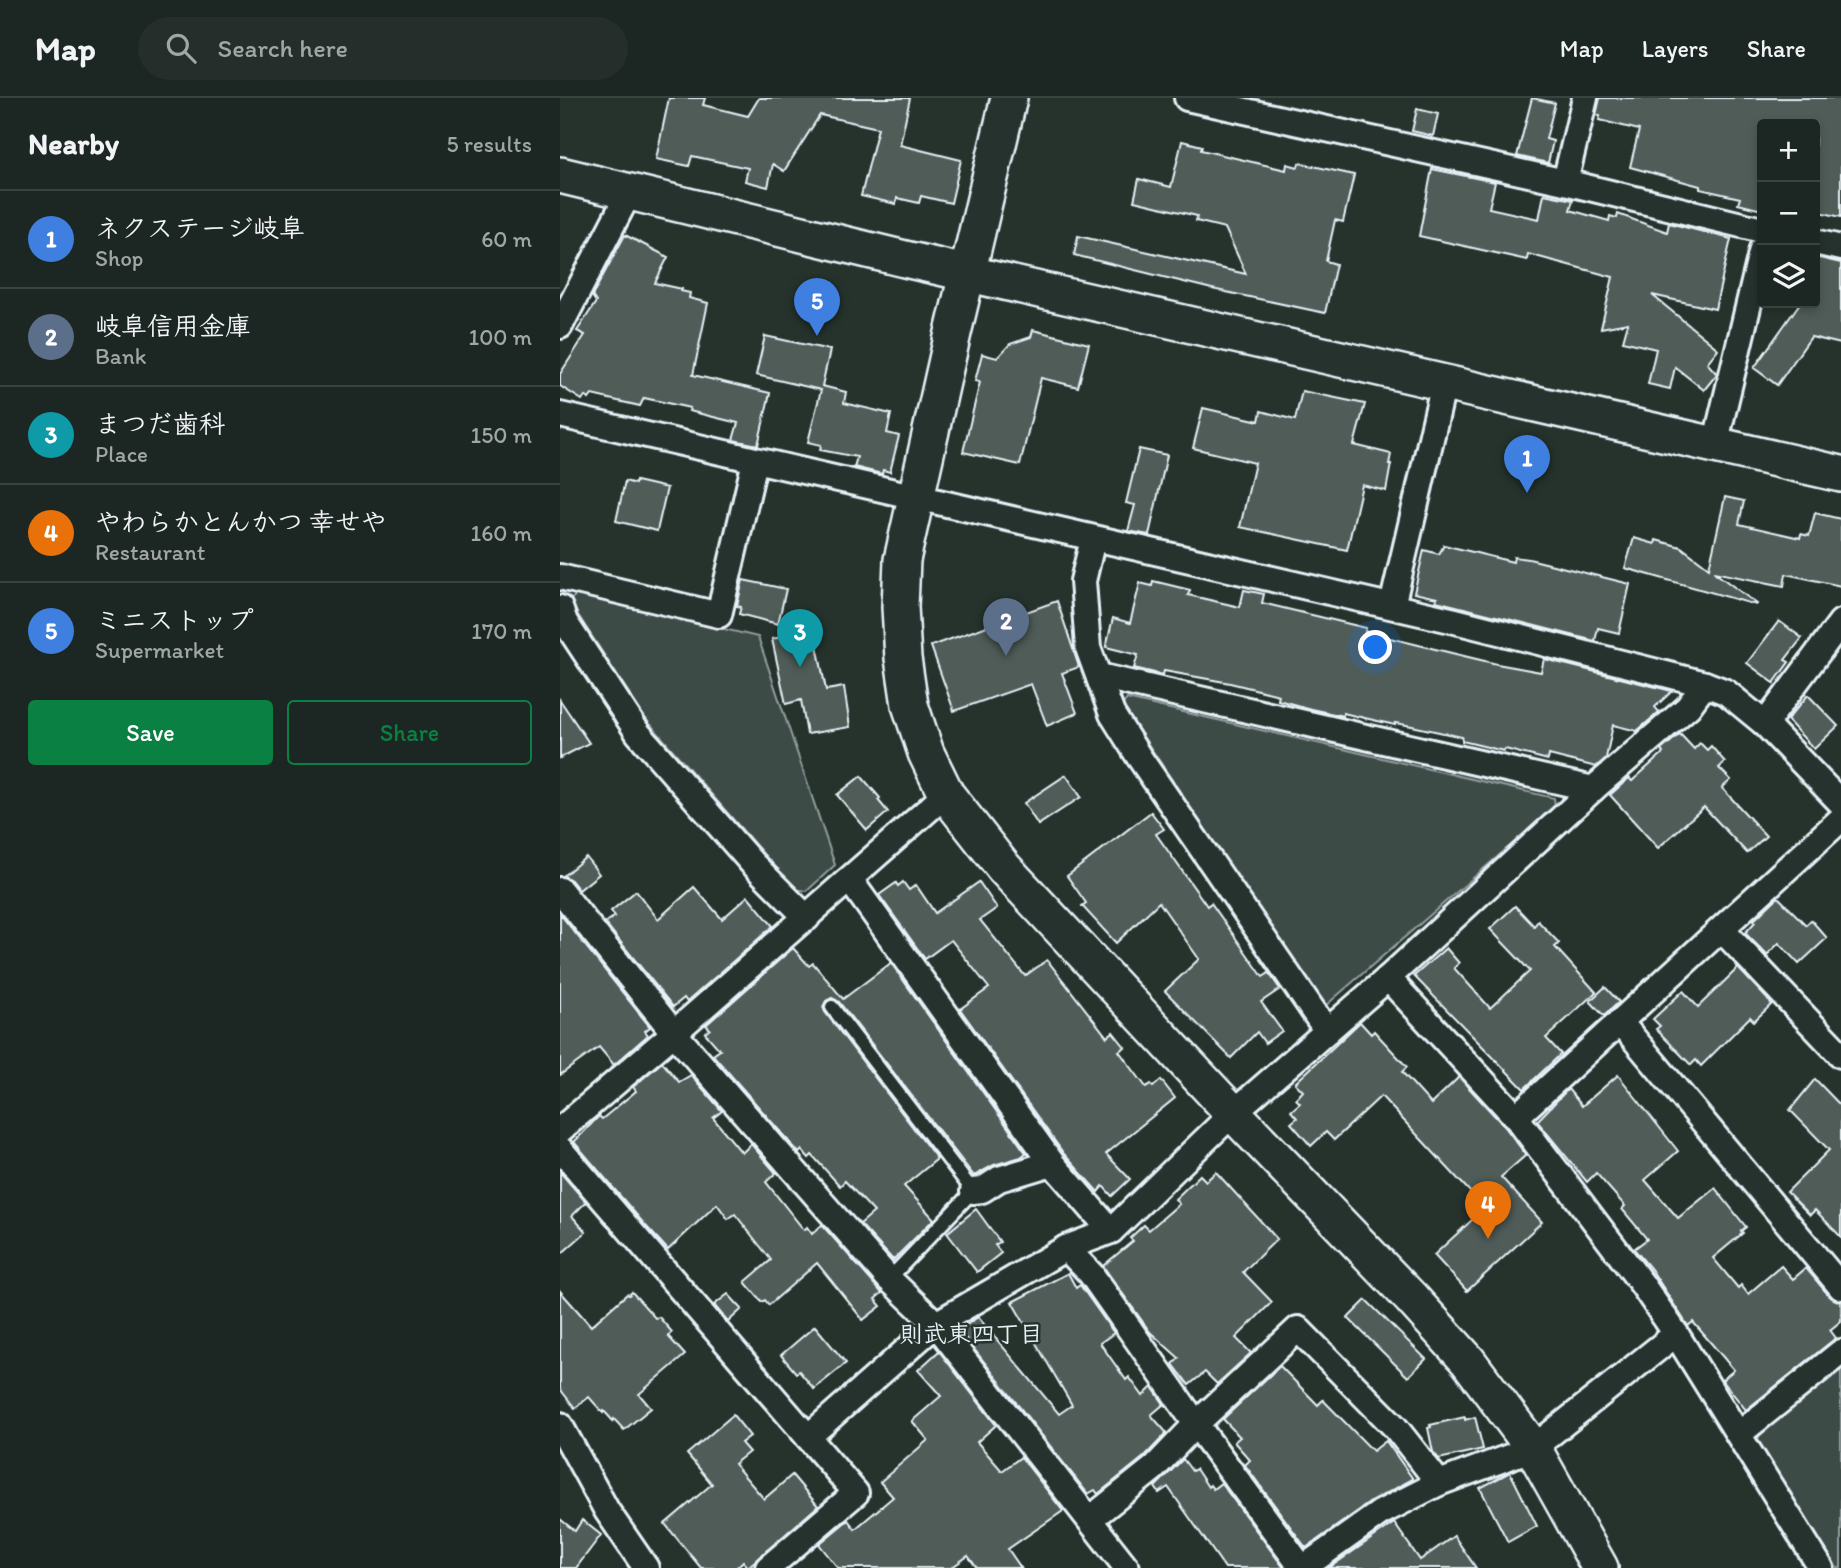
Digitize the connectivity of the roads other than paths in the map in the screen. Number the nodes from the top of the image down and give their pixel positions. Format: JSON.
{"nodes":[{"id":1,"x":1009,"y":98,"type":"edge"},
{"id":2,"x":1187,"y":98,"type":"edge"},
{"id":3,"x":1585,"y":98,"type":"edge"},
{"id":4,"x":560,"y":175,"type":"edge"},
{"id":5,"x":1565,"y":183,"type":"junction"},
{"id":6,"x":630,"y":191,"type":"junction"},
{"id":7,"x":1757,"y":229,"type":"edge"},
{"id":8,"x":1820,"y":243,"type":"edge"},
{"id":9,"x":1841,"y":248,"type":"edge"},
{"id":10,"x":1757,"y":270,"type":"edge"},
{"id":11,"x":969,"y":274,"type":"junction"},
{"id":12,"x":560,"y":326,"type":"edge"},
{"id":13,"x":1444,"y":383,"type":"junction"},
{"id":14,"x":560,"y":415,"type":"edge"},
{"id":15,"x":1715,"y":445,"type":"junction"},
{"id":16,"x":755,"y":461,"type":"junction"},
{"id":17,"x":1841,"y":474,"type":"edge"},
{"id":18,"x":916,"y":498,"type":"junction"},
{"id":19,"x":1093,"y":539,"type":"junction"},
{"id":20,"x":560,"y":577,"type":"edge"},
{"id":21,"x":1392,"y":606,"type":"junction"},
{"id":22,"x":562,"y":618,"type":"edge"},
{"id":23,"x":1841,"y":622,"type":"edge"},
{"id":24,"x":1099,"y":676,"type":"junction"},
{"id":25,"x":1705,"y":684,"type":"junction"},
{"id":26,"x":1765,"y":724,"type":"junction"},
{"id":27,"x":1593,"y":789,"type":"junction"},
{"id":28,"x":946,"y":794,"type":"junction"},
{"id":29,"x":1841,"y":803,"type":"edge"},
{"id":30,"x":1841,"y":820,"type":"edge"},
{"id":31,"x":850,"y":880,"type":"junction"},
{"id":32,"x":560,"y":890,"type":"edge"},
{"id":33,"x":807,"y":918,"type":"junction"},
{"id":34,"x":1722,"y":930,"type":"junction"},
{"id":35,"x":1388,"y":978,"type":"junction"},
{"id":36,"x":832,"y":1007,"type":"dead end"},
{"id":37,"x":1620,"y":1022,"type":"junction"},
{"id":38,"x":1327,"y":1031,"type":"junction"},
{"id":39,"x":674,"y":1033,"type":"junction"},
{"id":40,"x":1841,"y":1055,"type":"edge"},
{"id":41,"x":1233,"y":1113,"type":"junction"},
{"id":42,"x":1516,"y":1117,"type":"junction"},
{"id":43,"x":560,"y":1129,"type":"edge"},
{"id":44,"x":560,"y":1149,"type":"edge"},
{"id":45,"x":1052,"y":1163,"type":"junction"},
{"id":46,"x":973,"y":1191,"type":"junction"},
{"id":47,"x":1111,"y":1231,"type":"junction"},
{"id":48,"x":1066,"y":1248,"type":"junction"},
{"id":49,"x":889,"y":1279,"type":"junction"},
{"id":50,"x":1841,"y":1287,"type":"edge"},
{"id":51,"x":936,"y":1324,"type":"junction"},
{"id":52,"x":1676,"y":1334,"type":"junction"},
{"id":53,"x":1841,"y":1352,"type":"edge"},
{"id":54,"x":1196,"y":1424,"type":"junction"},
{"id":55,"x":560,"y":1425,"type":"edge"},
{"id":56,"x":1739,"y":1434,"type":"junction"},
{"id":57,"x":808,"y":1437,"type":"junction"},
{"id":58,"x":1533,"y":1448,"type":"junction"},
{"id":59,"x":1438,"y":1483,"type":"junction"},
{"id":60,"x":1090,"y":1519,"type":"junction"},
{"id":61,"x":646,"y":1568,"type":"edge"},
{"id":62,"x":768,"y":1568,"type":"edge"},
{"id":63,"x":1127,"y":1568,"type":"edge"},
{"id":64,"x":1303,"y":1568,"type":"edge"},
{"id":65,"x":1600,"y":1568,"type":"edge"},
{"id":66,"x":1821,"y":1568,"type":"edge"}],
"edges":[{"from":1,"to":11,"type":"street"},
{"from":2,"to":5,"type":"street"},
{"from":3,"to":5,"type":"street"},
{"from":4,"to":6,"type":"street"},
{"from":5,"to":7,"type":"street"},
{"from":6,"to":11,"type":"street"},
{"from":6,"to":12,"type":"street"},
{"from":8,"to":9,"type":"street"},
{"from":10,"to":15,"type":"street"},
{"from":11,"to":13,"type":"street"},
{"from":11,"to":18,"type":"street"},
{"from":13,"to":15,"type":"street"},
{"from":13,"to":21,"type":"street"},
{"from":14,"to":16,"type":"street"},
{"from":15,"to":17,"type":"street"},
{"from":16,"to":18,"type":"street"},
{"from":16,"to":20,"type":"street"},
{"from":18,"to":19,"type":"street"},
{"from":18,"to":28,"type":"street"},
{"from":19,"to":21,"type":"street"},
{"from":19,"to":24,"type":"street"},
{"from":21,"to":25,"type":"street"},
{"from":22,"to":33,"type":"street"},
{"from":23,"to":26,"type":"street"},
{"from":24,"to":27,"type":"street"},
{"from":24,"to":38,"type":"street"},
{"from":25,"to":26,"type":"street"},
{"from":25,"to":27,"type":"street"},
{"from":26,"to":29,"type":"street"},
{"from":27,"to":35,"type":"street"},
{"from":28,"to":31,"type":"street"},
{"from":28,"to":41,"type":"street"},
{"from":30,"to":34,"type":"street"},
{"from":31,"to":33,"type":"street"},
{"from":31,"to":45,"type":"street"},
{"from":32,"to":39,"type":"street"},
{"from":33,"to":39,"type":"street"},
{"from":34,"to":37,"type":"street"},
{"from":34,"to":40,"type":"street"},
{"from":35,"to":38,"type":"street"},
{"from":35,"to":42,"type":"street"},
{"from":36,"to":46,"type":"lane"},
{"from":37,"to":42,"type":"street"},
{"from":37,"to":50,"type":"street"},
{"from":38,"to":41,"type":"street"},
{"from":39,"to":43,"type":"street"},
{"from":39,"to":49,"type":"street"},
{"from":41,"to":47,"type":"street"},
{"from":41,"to":58,"type":"street"},
{"from":42,"to":52,"type":"street"},
{"from":44,"to":57,"type":"street"},
{"from":45,"to":46,"type":"street"},
{"from":45,"to":47,"type":"street"},
{"from":46,"to":49,"type":"lane"},
{"from":47,"to":48,"type":"street"},
{"from":48,"to":51,"type":"street"},
{"from":48,"to":54,"type":"street"},
{"from":49,"to":51,"type":"street"},
{"from":51,"to":57,"type":"street"},
{"from":51,"to":60,"type":"street"},
{"from":52,"to":56,"type":"street"},
{"from":52,"to":58,"type":"street"},
{"from":53,"to":56,"type":"street"},
{"from":54,"to":59,"type":"street"},
{"from":54,"to":60,"type":"street"},
{"from":54,"to":64,"type":"street"},
{"from":55,"to":61,"type":"street"},
{"from":56,"to":66,"type":"street"},
{"from":57,"to":62,"type":"street"},
{"from":58,"to":59,"type":"street"},
{"from":58,"to":65,"type":"street"},
{"from":59,"to":64,"type":"street"},
{"from":60,"to":63,"type":"street"}]}
